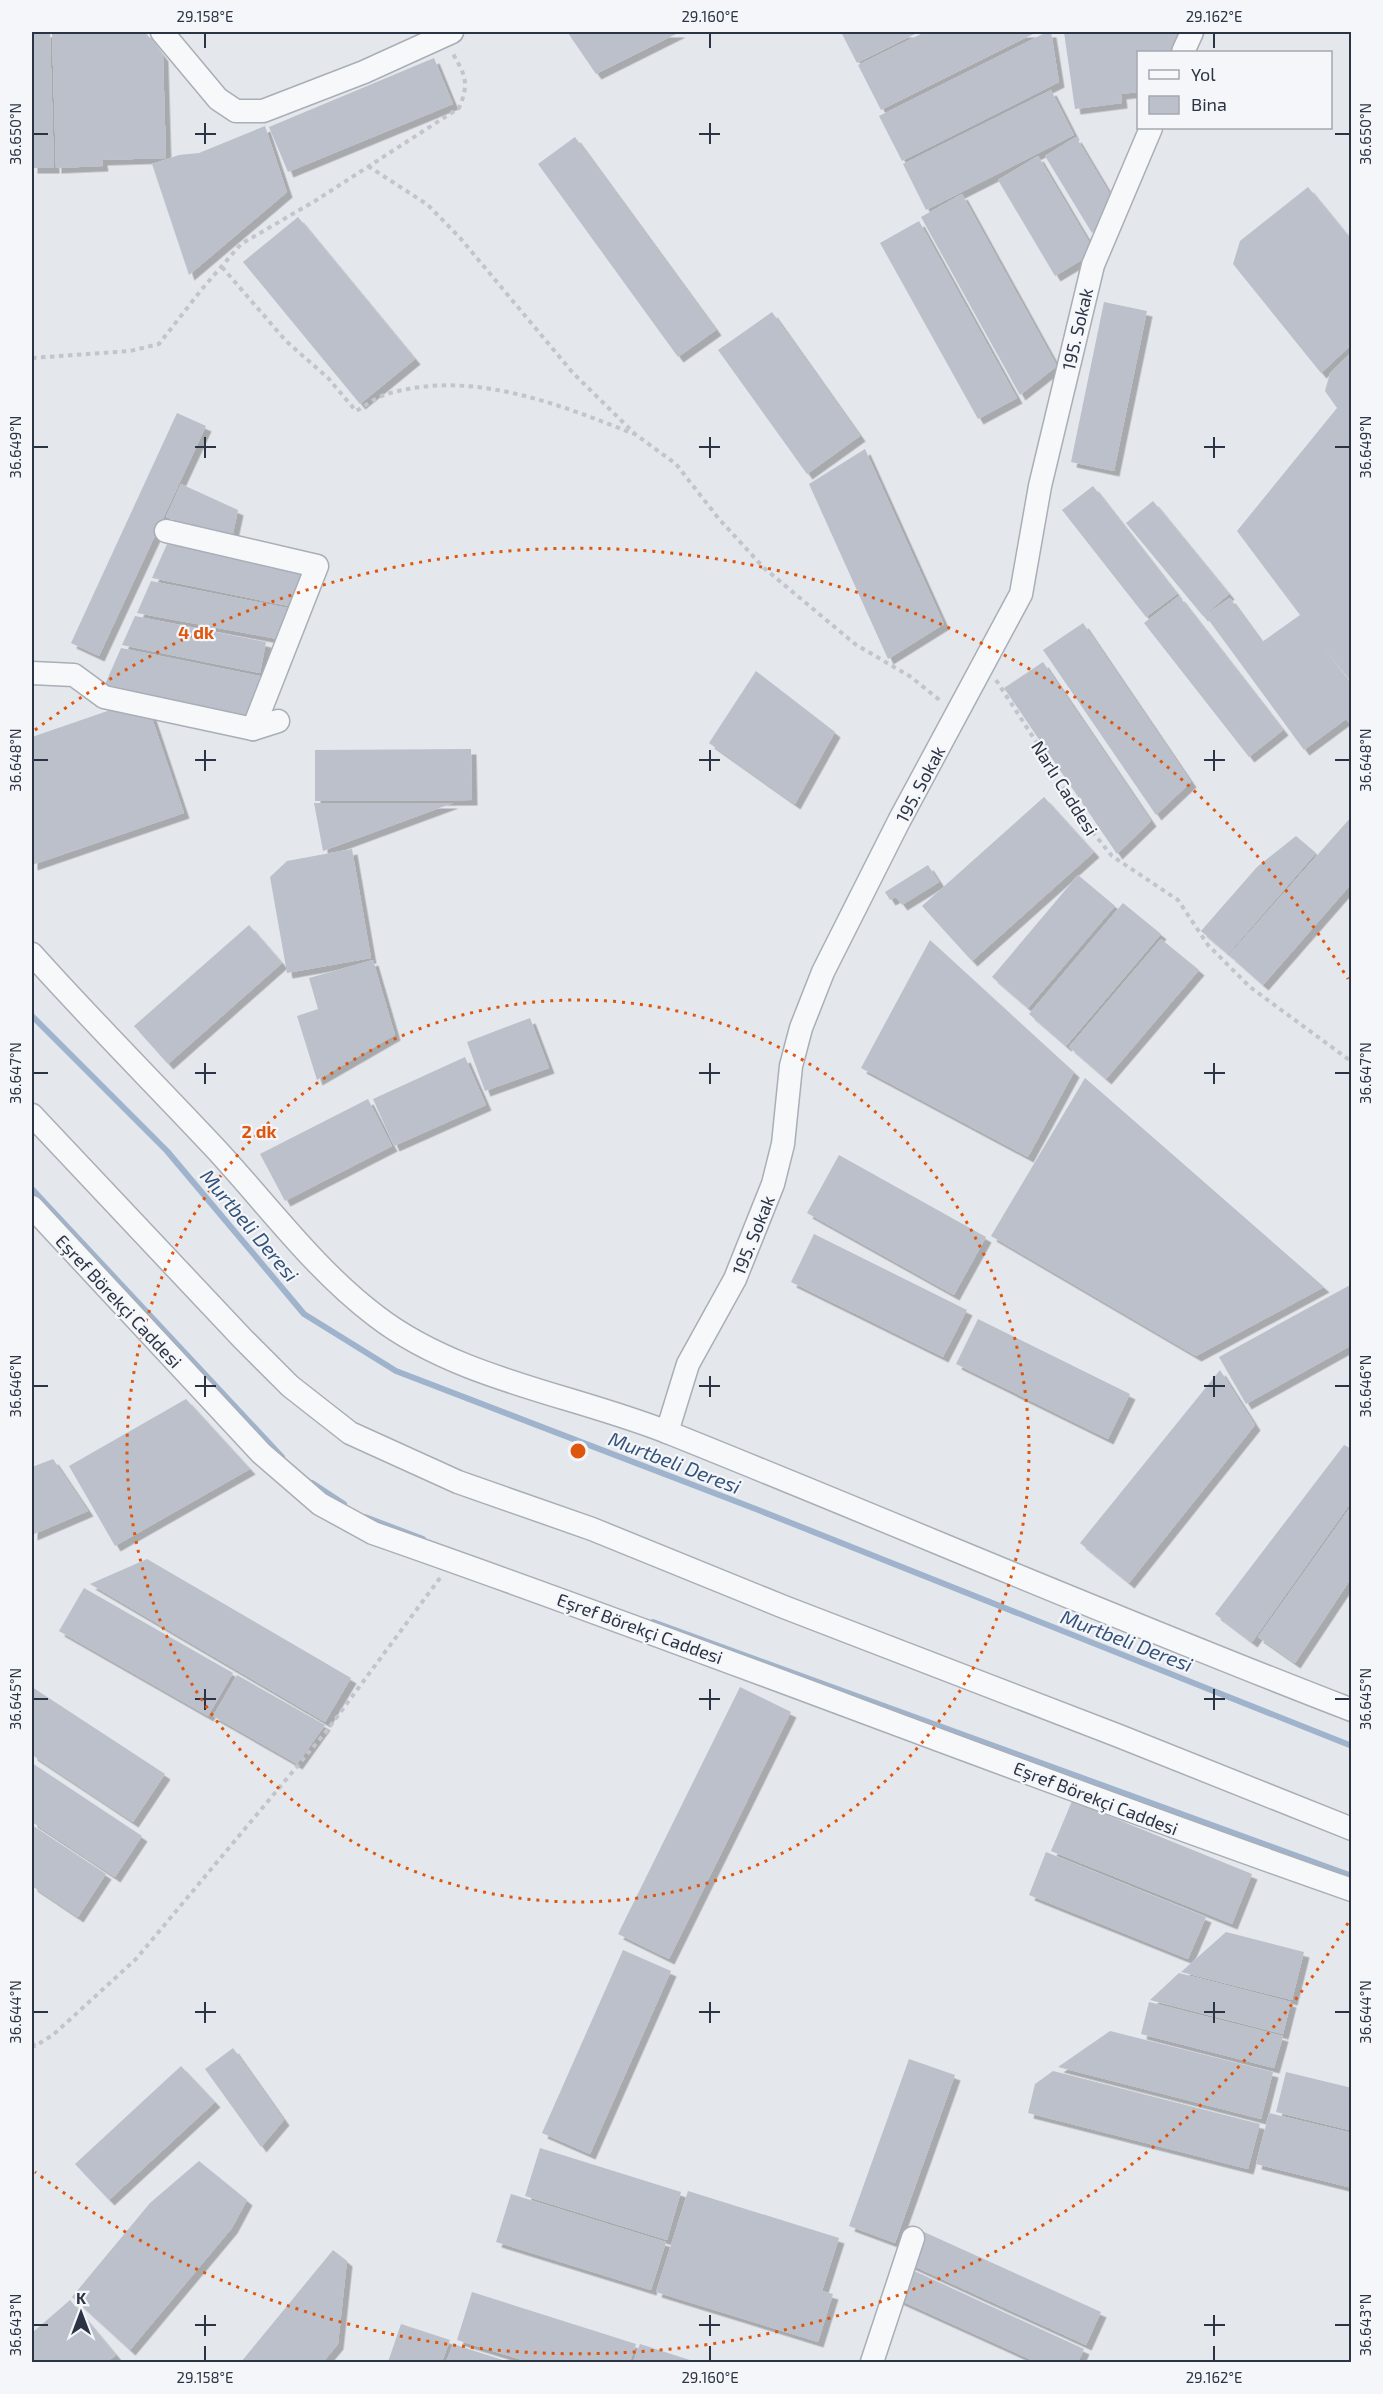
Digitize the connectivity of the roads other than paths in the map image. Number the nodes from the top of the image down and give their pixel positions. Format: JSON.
{"nodes":[{"id":1,"x":162,"y":32,"type":"edge"},
{"id":2,"x":1192,"y":32,"type":"edge"},
{"id":3,"x":448,"y":33,"type":"edge"},
{"id":4,"x":1183,"y":51,"type":"edge"},
{"id":5,"x":1151,"y":129,"type":"edge"},
{"id":6,"x":166,"y":531,"type":"dead end"},
{"id":7,"x":32,"y":673,"type":"edge"},
{"id":8,"x":278,"y":721,"type":"dead end"},
{"id":9,"x":253,"y":729,"type":"junction"},
{"id":10,"x":32,"y":954,"type":"edge"},
{"id":11,"x":32,"y":1115,"type":"edge"},
{"id":12,"x":36,"y":1220,"type":"edge"},
{"id":13,"x":667,"y":1432,"type":"junction"},
{"id":14,"x":1352,"y":1710,"type":"edge"},
{"id":15,"x":1352,"y":1830,"type":"edge"},
{"id":16,"x":1352,"y":1890,"type":"edge"},
{"id":17,"x":913,"y":2238,"type":"dead end"},
{"id":18,"x":872,"y":2362,"type":"edge"}],
"edges":[{"from":1,"to":3,"type":"street"},
{"from":2,"to":4,"type":"street"},
{"from":5,"to":13,"type":"street","name":"195. Sokak"},
{"from":6,"to":9,"type":"street"},
{"from":7,"to":9,"type":"street"},
{"from":8,"to":9,"type":"street"},
{"from":10,"to":13,"type":"street"},
{"from":11,"to":15,"type":"street"},
{"from":12,"to":16,"type":"street","name":"Eşref Börekçi Caddesi"},
{"from":13,"to":14,"type":"street"},
{"from":17,"to":18,"type":"street"}]}
